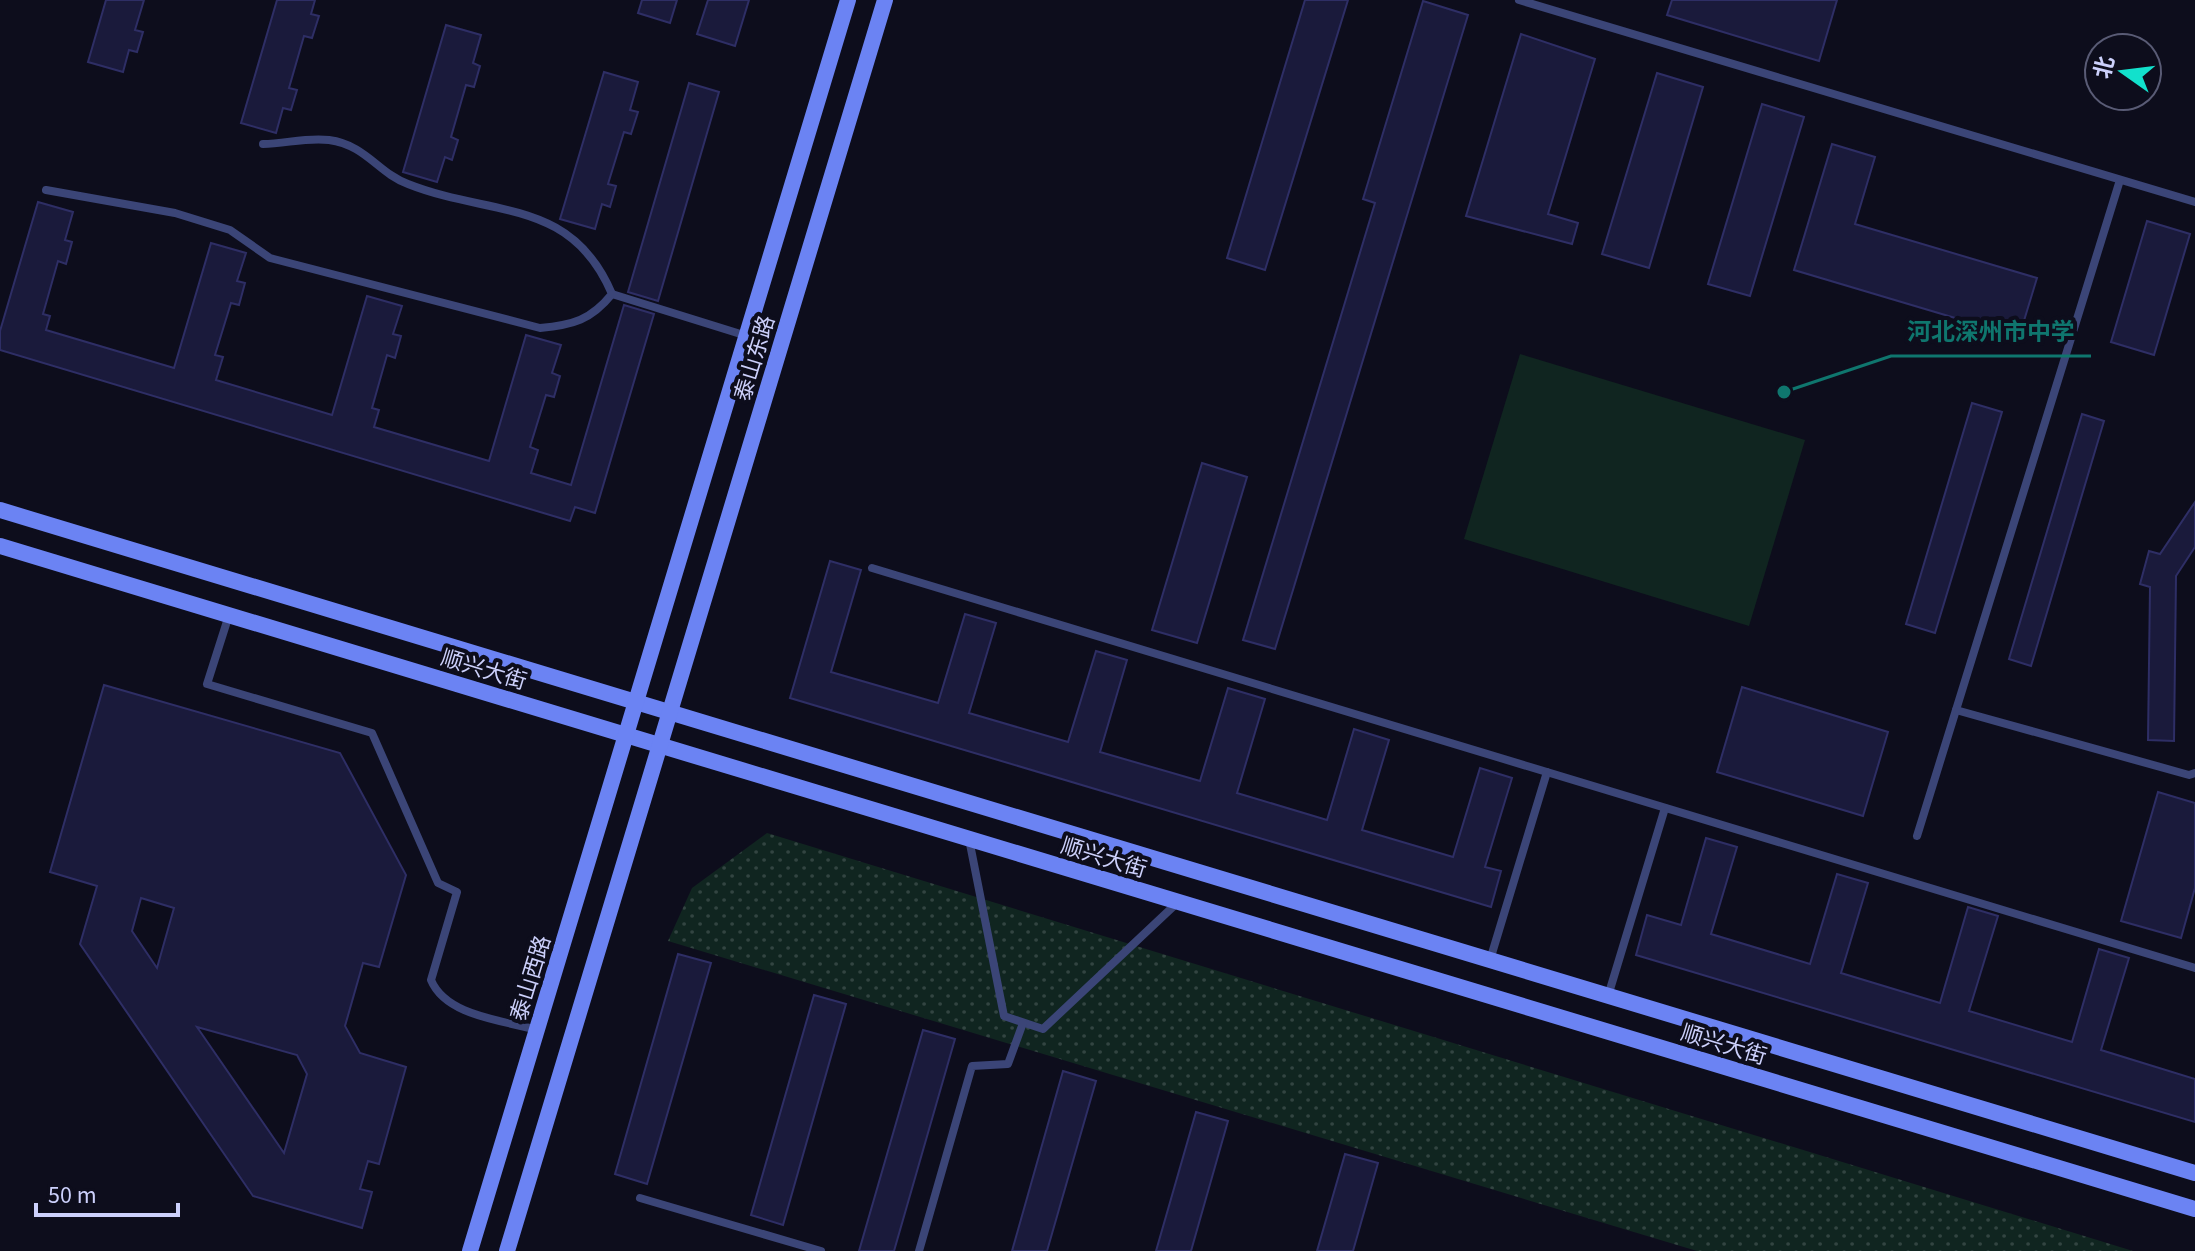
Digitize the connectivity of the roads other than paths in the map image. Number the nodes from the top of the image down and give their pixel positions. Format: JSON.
{"nodes":[{"id":1,"x":848,"y":0,"type":"edge"},
{"id":2,"x":885,"y":0,"type":"edge"},
{"id":3,"x":1519,"y":0,"type":"edge"},
{"id":4,"x":263,"y":144,"type":"dead end"},
{"id":5,"x":2120,"y":180,"type":"junction"},
{"id":6,"x":46,"y":190,"type":"dead end"},
{"id":7,"x":2195,"y":202,"type":"edge"},
{"id":8,"x":612,"y":294,"type":"junction"},
{"id":9,"x":747,"y":336,"type":"junction"},
{"id":10,"x":0,"y":510,"type":"edge"},
{"id":11,"x":0,"y":546,"type":"edge"},
{"id":12,"x":872,"y":568,"type":"dead end"},
{"id":13,"x":229,"y":615,"type":"junction"},
{"id":14,"x":634,"y":710,"type":"junction"},
{"id":15,"x":1956,"y":710,"type":"junction"},
{"id":16,"x":670,"y":712,"type":"junction"},
{"id":17,"x":626,"y":735,"type":"junction"},
{"id":18,"x":662,"y":737,"type":"junction"},
{"id":19,"x":1547,"y":772,"type":"junction"},
{"id":20,"x":2195,"y":773,"type":"edge"},
{"id":21,"x":1665,"y":808,"type":"junction"},
{"id":22,"x":1917,"y":836,"type":"dead end"},
{"id":23,"x":969,"y":839,"type":"junction"},
{"id":24,"x":1178,"y":902,"type":"junction"},
{"id":25,"x":1490,"y":960,"type":"junction"},
{"id":26,"x":2195,"y":968,"type":"edge"},
{"id":27,"x":1608,"y":996,"type":"junction"},
{"id":28,"x":1023,"y":1023,"type":"junction"},
{"id":29,"x":537,"y":1030,"type":"junction"},
{"id":30,"x":2195,"y":1173,"type":"edge"},
{"id":31,"x":640,"y":1198,"type":"dead end"},
{"id":32,"x":2195,"y":1209,"type":"edge"},
{"id":33,"x":470,"y":1251,"type":"edge"},
{"id":34,"x":507,"y":1251,"type":"edge"},
{"id":35,"x":821,"y":1251,"type":"edge"},
{"id":36,"x":919,"y":1251,"type":"edge"}],
"edges":[{"from":1,"to":9,"type":"main road","name":"泰山东路"},
{"from":2,"to":16,"type":"main road","name":"泰山东路"},
{"from":3,"to":5,"type":"lane"},
{"from":4,"to":8,"type":"lane"},
{"from":5,"to":7,"type":"lane"},
{"from":5,"to":15,"type":"lane"},
{"from":6,"to":8,"type":"lane"},
{"from":8,"to":9,"type":"lane"},
{"from":9,"to":14,"type":"main road","name":"泰山东路"},
{"from":10,"to":14,"type":"main road","name":"顺兴大街"},
{"from":11,"to":13,"type":"main road","name":"顺兴大街"},
{"from":12,"to":19,"type":"lane"},
{"from":13,"to":17,"type":"main road","name":"顺兴大街"},
{"from":13,"to":29,"type":"lane"},
{"from":14,"to":16,"type":"main road","name":"顺兴大街"},
{"from":14,"to":17,"type":"main road","name":"泰山西路"},
{"from":15,"to":20,"type":"lane"},
{"from":15,"to":22,"type":"lane"},
{"from":16,"to":18,"type":"main road","name":"泰山东路"},
{"from":16,"to":25,"type":"main road","name":"顺兴大街"},
{"from":17,"to":18,"type":"main road","name":"顺兴大街"},
{"from":17,"to":29,"type":"main road","name":"泰山西路"},
{"from":18,"to":23,"type":"main road","name":"顺兴大街"},
{"from":18,"to":34,"type":"main road"},
{"from":19,"to":21,"type":"lane"},
{"from":19,"to":25,"type":"lane"},
{"from":21,"to":26,"type":"lane"},
{"from":21,"to":27,"type":"lane"},
{"from":23,"to":24,"type":"main road","name":"顺兴大街"},
{"from":23,"to":28,"type":"lane"},
{"from":24,"to":28,"type":"lane"},
{"from":24,"to":32,"type":"main road","name":"顺兴大街"},
{"from":25,"to":27,"type":"main road","name":"顺兴大街"},
{"from":27,"to":30,"type":"main road","name":"顺兴大街"},
{"from":28,"to":36,"type":"lane"},
{"from":29,"to":33,"type":"main road","name":"泰山西路"},
{"from":31,"to":35,"type":"lane"}]}
